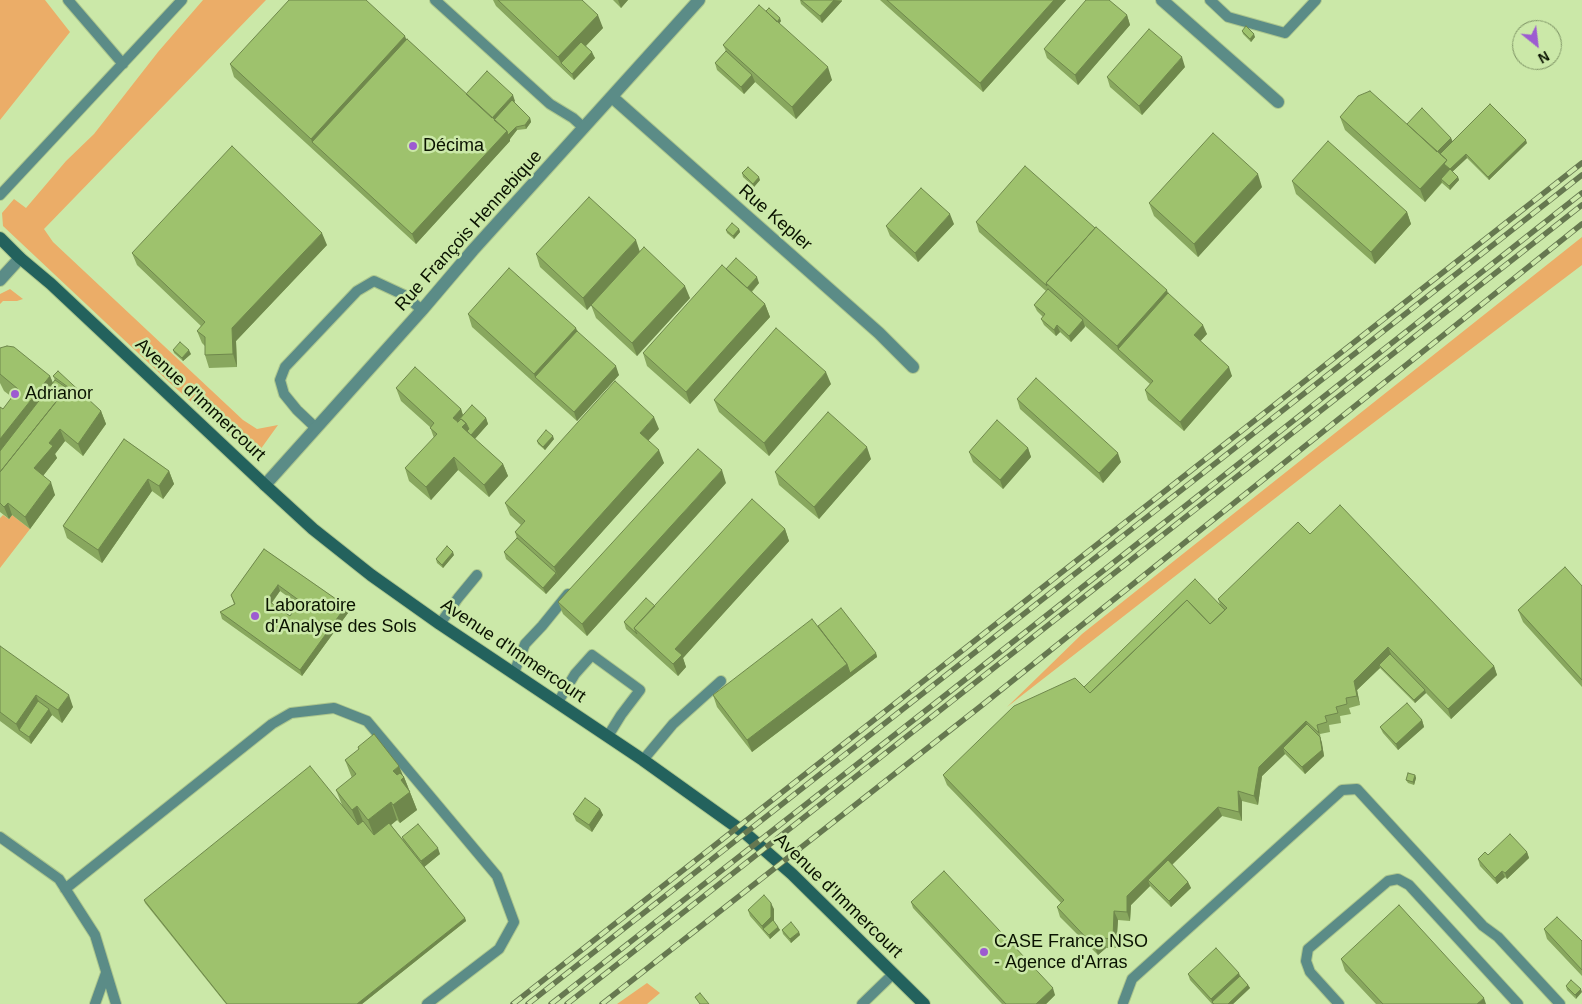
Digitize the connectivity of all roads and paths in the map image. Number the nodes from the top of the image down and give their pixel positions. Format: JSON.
{"nodes":[{"id":1,"x":68,"y":0,"type":"edge"},
{"id":2,"x":182,"y":0,"type":"edge"},
{"id":3,"x":435,"y":0,"type":"edge"},
{"id":4,"x":699,"y":0,"type":"edge"},
{"id":5,"x":1162,"y":0,"type":"edge"},
{"id":6,"x":1210,"y":0,"type":"edge"},
{"id":7,"x":1316,"y":0,"type":"edge"},
{"id":8,"x":123,"y":64,"type":"junction"},
{"id":9,"x":612,"y":97,"type":"junction"},
{"id":10,"x":1278,"y":102,"type":"dead end"},
{"id":11,"x":584,"y":128,"type":"junction"},
{"id":12,"x":0,"y":195,"type":"edge"},
{"id":13,"x":0,"y":238,"type":"edge"},
{"id":14,"x":20,"y":258,"type":"junction"},
{"id":15,"x":0,"y":280,"type":"edge"},
{"id":16,"x":422,"y":310,"type":"junction"},
{"id":17,"x":913,"y":367,"type":"dead end"},
{"id":18,"x":316,"y":428,"type":"junction"},
{"id":19,"x":265,"y":486,"type":"junction"},
{"id":20,"x":477,"y":575,"type":"dead end"},
{"id":21,"x":572,"y":588,"type":"edge"},
{"id":22,"x":440,"y":624,"type":"junction"},
{"id":23,"x":514,"y":672,"type":"junction"},
{"id":24,"x":721,"y":680,"type":"dead end"},
{"id":25,"x":558,"y":702,"type":"junction"},
{"id":26,"x":608,"y":736,"type":"junction"},
{"id":27,"x":643,"y":760,"type":"junction"},
{"id":28,"x":0,"y":837,"type":"edge"},
{"id":29,"x":65,"y":888,"type":"junction"},
{"id":30,"x":106,"y":972,"type":"junction"},
{"id":31,"x":893,"y":974,"type":"junction"},
{"id":32,"x":917,"y":1002,"type":"edge"},
{"id":33,"x":1123,"y":1002,"type":"dead end"},
{"id":34,"x":95,"y":1004,"type":"edge"},
{"id":35,"x":116,"y":1004,"type":"edge"},
{"id":36,"x":427,"y":1004,"type":"edge"},
{"id":37,"x":862,"y":1004,"type":"edge"},
{"id":38,"x":1339,"y":1004,"type":"edge"},
{"id":39,"x":1518,"y":1004,"type":"edge"},
{"id":40,"x":1560,"y":1004,"type":"edge"}],
"edges":[{"from":1,"to":8,"type":"lane"},
{"from":2,"to":8,"type":"lane"},
{"from":3,"to":11,"type":"lane"},
{"from":4,"to":9,"type":"street","name":"Rue François Hennebique"},
{"from":5,"to":10,"type":"street"},
{"from":6,"to":7,"type":"lane"},
{"from":8,"to":12,"type":"lane"},
{"from":9,"to":11,"type":"street","name":"Rue François Hennebique"},
{"from":9,"to":17,"type":"street","name":"Rue Kepler"},
{"from":11,"to":16,"type":"street","name":"Rue François Hennebique"},
{"from":13,"to":14,"type":"main road","name":"Avenue d'Immercourt"},
{"from":14,"to":15,"type":"street"},
{"from":14,"to":19,"type":"main road","name":"Avenue d'Immercourt"},
{"from":16,"to":18,"type":"street","name":"Rue François Hennebique"},
{"from":16,"to":18,"type":"lane"},
{"from":18,"to":19,"type":"street","name":"Rue François Hennebique"},
{"from":19,"to":22,"type":"main road","name":"Avenue d'Immercourt"},
{"from":20,"to":22,"type":"lane"},
{"from":21,"to":23,"type":"lane"},
{"from":22,"to":23,"type":"main road","name":"Avenue d'Immercourt"},
{"from":23,"to":25,"type":"main road","name":"Avenue d'Immercourt"},
{"from":24,"to":27,"type":"lane"},
{"from":25,"to":26,"type":"main road","name":"Avenue d'Immercourt"},
{"from":25,"to":26,"type":"lane"},
{"from":26,"to":27,"type":"main road","name":"Avenue d'Immercourt"},
{"from":27,"to":31,"type":"main road","name":"Avenue d'Immercourt"},
{"from":28,"to":29,"type":"lane"},
{"from":29,"to":30,"type":"lane"},
{"from":29,"to":36,"type":"lane"},
{"from":30,"to":34,"type":"lane"},
{"from":30,"to":35,"type":"lane"},
{"from":31,"to":32,"type":"main road","name":"Avenue d'Immercourt"},
{"from":31,"to":37,"type":"lane"},
{"from":33,"to":40,"type":"lane"},
{"from":38,"to":39,"type":"lane"}]}
